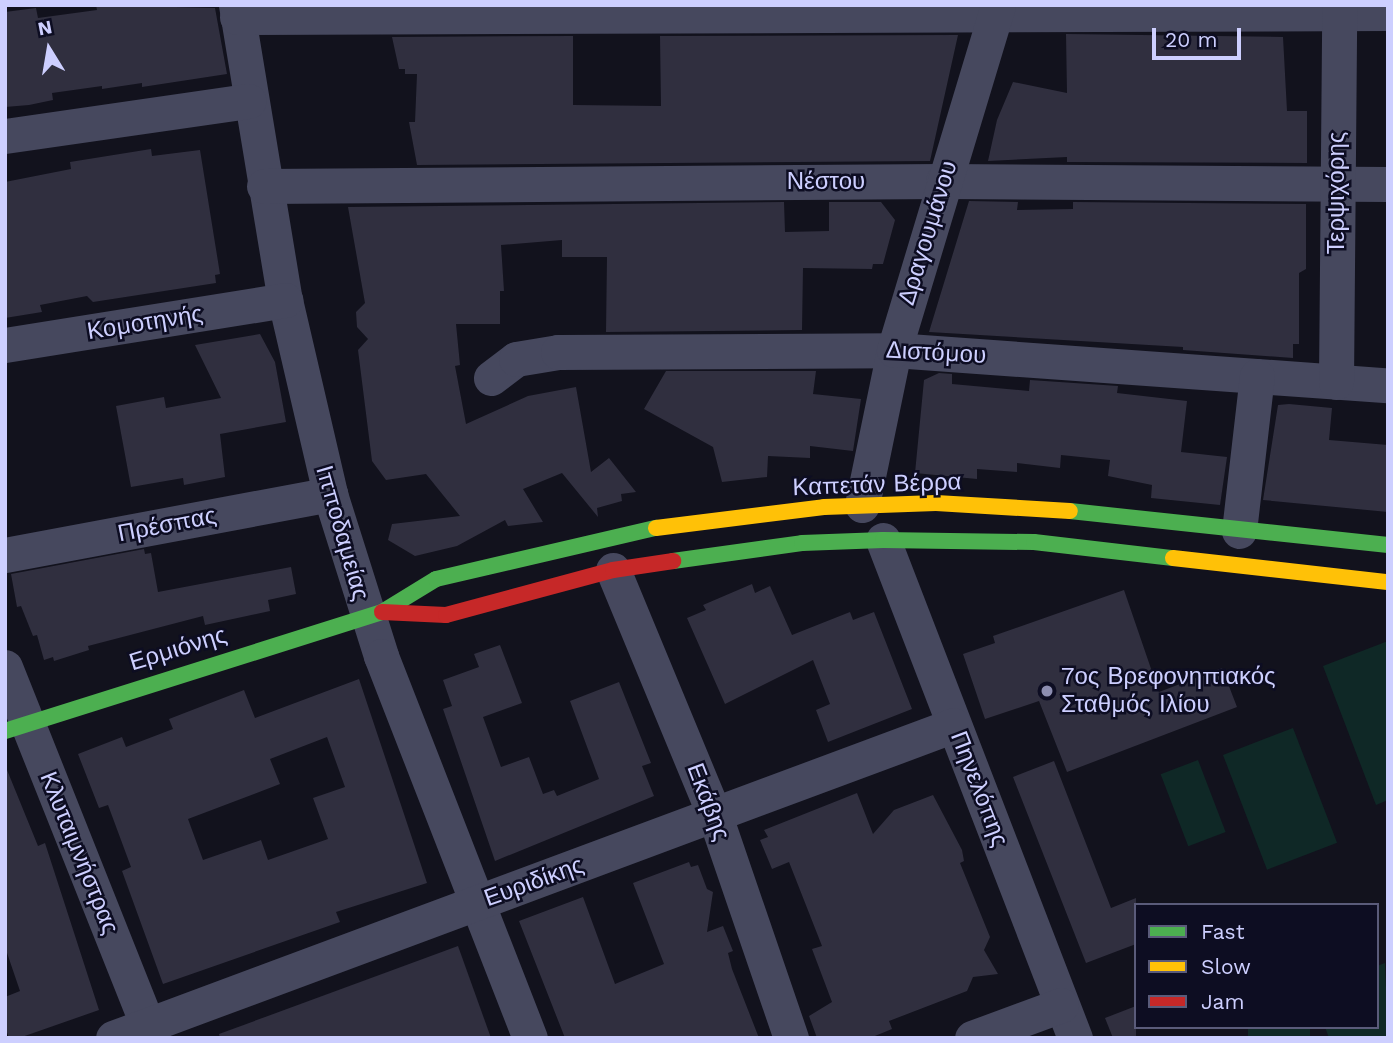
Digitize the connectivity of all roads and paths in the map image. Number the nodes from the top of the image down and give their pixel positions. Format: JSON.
{"nodes":[{"id":1,"x":997,"y":9,"type":"edge"},
{"id":2,"x":1339,"y":10,"type":"edge"},
{"id":3,"x":236,"y":11,"type":"edge"},
{"id":4,"x":1388,"y":13,"type":"edge"},
{"id":5,"x":249,"y":102,"type":"junction"},
{"id":6,"x":5,"y":136,"type":"edge"},
{"id":7,"x":943,"y":181,"type":"junction"},
{"id":8,"x":1337,"y":184,"type":"junction"},
{"id":9,"x":1388,"y":184,"type":"edge"},
{"id":10,"x":264,"y":186,"type":"junction"},
{"id":11,"x":285,"y":300,"type":"junction"},
{"id":12,"x":5,"y":345,"type":"edge"},
{"id":13,"x":894,"y":350,"type":"junction"},
{"id":14,"x":1257,"y":376,"type":"junction"},
{"id":15,"x":491,"y":378,"type":"dead end"},
{"id":16,"x":1336,"y":382,"type":"junction"},
{"id":17,"x":1388,"y":385,"type":"edge"},
{"id":18,"x":330,"y":494,"type":"junction"},
{"id":19,"x":862,"y":505,"type":"junction"},
{"id":20,"x":1238,"y":531,"type":"junction"},
{"id":21,"x":883,"y":540,"type":"junction"},
{"id":22,"x":1388,"y":545,"type":"edge"},
{"id":23,"x":5,"y":555,"type":"edge"},
{"id":24,"x":613,"y":570,"type":"junction"},
{"id":25,"x":1388,"y":582,"type":"edge"},
{"id":26,"x":374,"y":614,"type":"junction"},
{"id":27,"x":5,"y":667,"type":"edge"},
{"id":28,"x":954,"y":725,"type":"junction"},
{"id":29,"x":16,"y":726,"type":"edge"},
{"id":30,"x":715,"y":817,"type":"junction"},
{"id":31,"x":478,"y":902,"type":"junction"},
{"id":32,"x":1061,"y":1005,"type":"junction"},
{"id":33,"x":151,"y":1031,"type":"edge"},
{"id":34,"x":113,"y":1038,"type":"edge"},
{"id":35,"x":530,"y":1038,"type":"edge"},
{"id":36,"x":791,"y":1038,"type":"edge"},
{"id":37,"x":972,"y":1038,"type":"edge"},
{"id":38,"x":1075,"y":1038,"type":"edge"}],
"edges":[{"from":1,"to":2,"type":"street"},
{"from":1,"to":3,"type":"street"},
{"from":1,"to":7,"type":"street","name":"Δραγουμάνου"},
{"from":2,"to":4,"type":"street"},
{"from":2,"to":8,"type":"street","name":"Τερψιχόρης"},
{"from":3,"to":5,"type":"street","name":"Ιπποδαμείας"},
{"from":5,"to":6,"type":"street"},
{"from":5,"to":10,"type":"street","name":"Ιπποδαμείας"},
{"from":7,"to":8,"type":"street","name":"Νέστου"},
{"from":7,"to":10,"type":"street","name":"Νέστου"},
{"from":7,"to":13,"type":"street","name":"Δραγουμάνου"},
{"from":8,"to":9,"type":"street","name":"Νέστου"},
{"from":8,"to":16,"type":"street","name":"Τερψιχόρης"},
{"from":10,"to":11,"type":"street","name":"Ιπποδαμείας"},
{"from":11,"to":12,"type":"street","name":"Κομοτηνής"},
{"from":11,"to":18,"type":"street","name":"Ιπποδαμείας"},
{"from":13,"to":14,"type":"street","name":"Διστόμου"},
{"from":13,"to":15,"type":"street","name":"Διστόμου"},
{"from":13,"to":19,"type":"street","name":"Δραγουμάνου"},
{"from":14,"to":16,"type":"street","name":"Διστόμου"},
{"from":14,"to":20,"type":"street"},
{"from":16,"to":17,"type":"street","name":"Διστόμου"},
{"from":18,"to":23,"type":"street","name":"Πρέσπας"},
{"from":18,"to":26,"type":"street","name":"Ιπποδαμείας"},
{"from":19,"to":20,"type":"street","name":"Καπετάν Βέρρα"},
{"from":19,"to":26,"type":"street","name":"Καπετάν Βέρρα"},
{"from":20,"to":22,"type":"street","name":"Καπετάν Βέρρα"},
{"from":21,"to":24,"type":"street"},
{"from":21,"to":25,"type":"street"},
{"from":21,"to":28,"type":"street","name":"Πηνελόπης"},
{"from":24,"to":26,"type":"street"},
{"from":24,"to":30,"type":"street","name":"Εκάβης"},
{"from":26,"to":29,"type":"street","name":"Ερμιόνης"},
{"from":26,"to":31,"type":"street","name":"Ιπποδαμείας"},
{"from":27,"to":29,"type":"street","name":"Κλυταιμνήστρας"},
{"from":28,"to":30,"type":"street","name":"Ευριδίκης"},
{"from":28,"to":32,"type":"street","name":"Πηνελόπης"},
{"from":29,"to":33,"type":"street","name":"Κλυταιμνήστρας"},
{"from":30,"to":31,"type":"street","name":"Ευριδίκης"},
{"from":30,"to":36,"type":"street","name":"Εκάβης"},
{"from":31,"to":33,"type":"street","name":"Ευριδίκης"},
{"from":31,"to":35,"type":"street","name":"Ιπποδαμείας"},
{"from":32,"to":37,"type":"street"},
{"from":32,"to":38,"type":"street","name":"Πηνελόπης"},
{"from":33,"to":34,"type":"street","name":"Ευριδίκης"}]}
